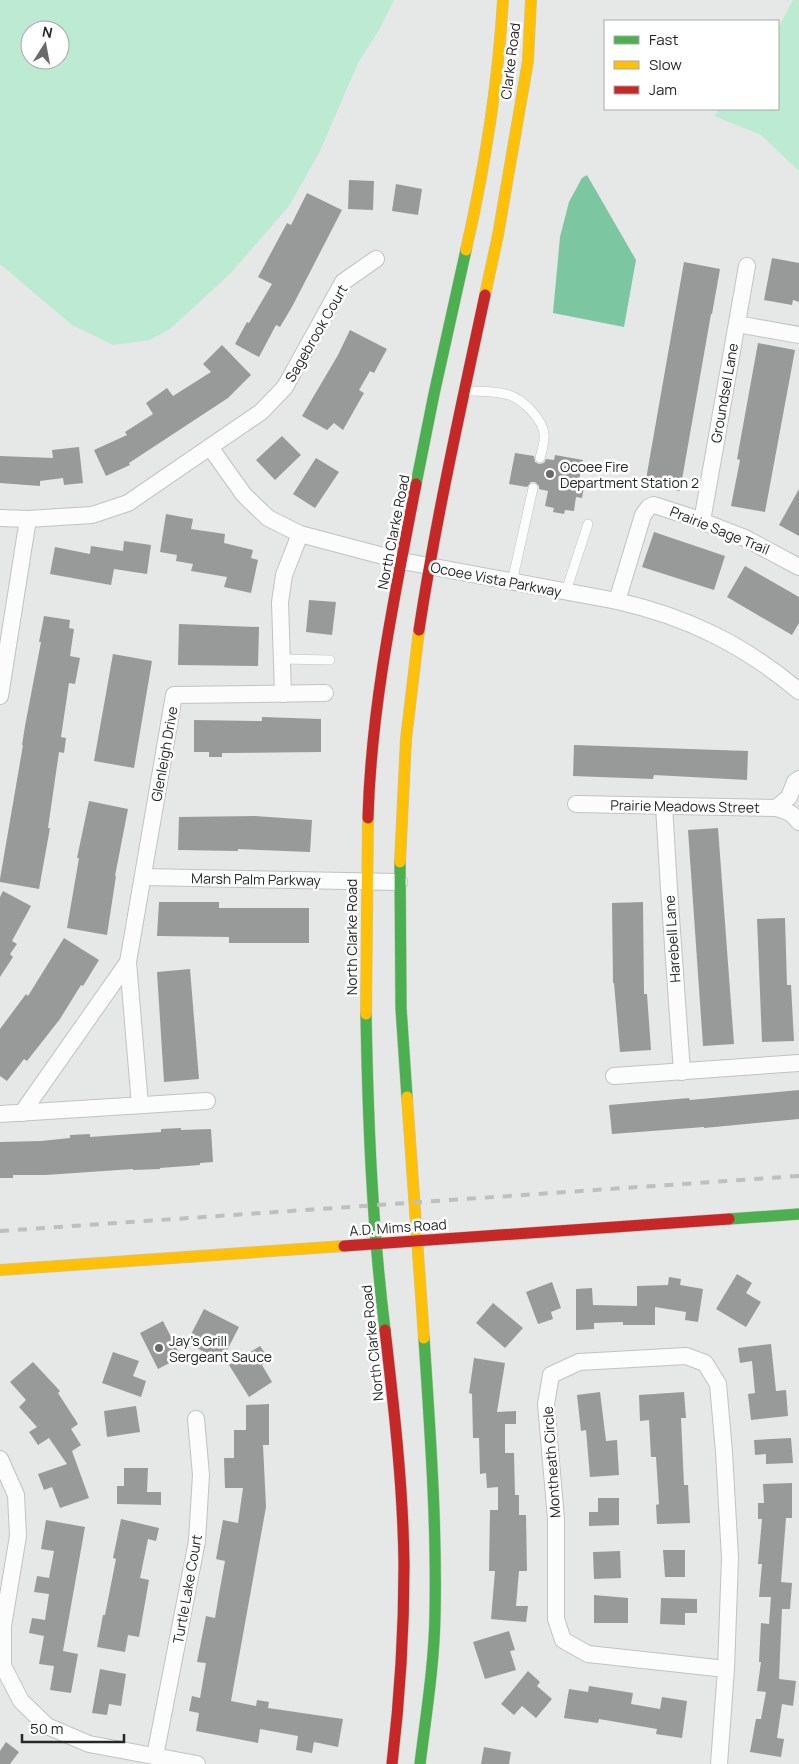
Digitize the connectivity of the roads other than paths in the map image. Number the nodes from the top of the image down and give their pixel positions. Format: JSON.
{"nodes":[{"id":1,"x":503,"y":0,"type":"edge"},
{"id":2,"x":531,"y":0,"type":"edge"},
{"id":3,"x":490,"y":119,"type":"joint"},
{"id":4,"x":376,"y":259,"type":"dead end"},
{"id":5,"x":747,"y":266,"type":"dead end"},
{"id":6,"x":737,"y":324,"type":"junction"},
{"id":7,"x":799,"y":335,"type":"edge"},
{"id":8,"x":464,"y":390,"type":"junction"},
{"id":9,"x":210,"y":447,"type":"junction"},
{"id":10,"x":540,"y":458,"type":"dead end"},
{"id":11,"x":533,"y":488,"type":"dead end"},
{"id":12,"x":0,"y":518,"type":"edge"},
{"id":13,"x":28,"y":519,"type":"junction"},
{"id":14,"x":702,"y":521,"type":"junction"},
{"id":15,"x":588,"y":524,"type":"dead end"},
{"id":16,"x":300,"y":534,"type":"junction"},
{"id":17,"x":402,"y":561,"type":"junction"},
{"id":18,"x":429,"y":566,"type":"junction"},
{"id":19,"x":799,"y":567,"type":"edge"},
{"id":20,"x":512,"y":582,"type":"junction"},
{"id":21,"x":566,"y":592,"type":"junction"},
{"id":22,"x":617,"y":601,"type":"junction"},
{"id":23,"x":282,"y":659,"type":"junction"},
{"id":24,"x":330,"y":660,"type":"dead end"},
{"id":25,"x":799,"y":691,"type":"edge"},
{"id":26,"x":325,"y":693,"type":"dead end"},
{"id":27,"x":283,"y":694,"type":"junction"},
{"id":28,"x":0,"y":696,"type":"edge"},
{"id":29,"x":799,"y":779,"type":"edge"},
{"id":30,"x":794,"y":797,"type":"edge"},
{"id":31,"x":576,"y":804,"type":"dead end"},
{"id":32,"x":664,"y":806,"type":"junction"},
{"id":33,"x":776,"y":808,"type":"junction"},
{"id":34,"x":799,"y":822,"type":"edge"},
{"id":35,"x":143,"y":877,"type":"junction"},
{"id":36,"x":365,"y":881,"type":"junction"},
{"id":37,"x":400,"y":882,"type":"junction"},
{"id":38,"x":128,"y":962,"type":"junction"},
{"id":39,"x":799,"y":1063,"type":"edge"},
{"id":40,"x":682,"y":1072,"type":"junction"},
{"id":41,"x":614,"y":1076,"type":"dead end"},
{"id":42,"x":207,"y":1101,"type":"dead end"},
{"id":43,"x":140,"y":1106,"type":"junction"},
{"id":44,"x":22,"y":1113,"type":"junction"},
{"id":45,"x":0,"y":1114,"type":"edge"},
{"id":46,"x":799,"y":1214,"type":"edge"},
{"id":47,"x":417,"y":1240,"type":"junction"},
{"id":48,"x":376,"y":1244,"type":"junction"},
{"id":49,"x":0,"y":1270,"type":"edge"},
{"id":50,"x":196,"y":1419,"type":"dead end"},
{"id":51,"x":0,"y":1459,"type":"edge"},
{"id":52,"x":726,"y":1669,"type":"junction"},
{"id":53,"x":155,"y":1756,"type":"junction"},
{"id":54,"x":197,"y":1764,"type":"edge"},
{"id":55,"x":392,"y":1764,"type":"edge"},
{"id":56,"x":420,"y":1764,"type":"edge"},
{"id":57,"x":719,"y":1764,"type":"edge"}],
"edges":[{"from":1,"to":3,"type":"street","name":"Clarke Road"},
{"from":2,"to":8,"type":"street","name":"Clarke Road"},
{"from":3,"to":17,"type":"street","name":"North Clarke Road"},
{"from":4,"to":9,"type":"street","name":"Sagebrook Court"},
{"from":5,"to":6,"type":"street","name":"Groundsel Lane"},
{"from":6,"to":7,"type":"street"},
{"from":6,"to":14,"type":"street","name":"Groundsel Lane"},
{"from":8,"to":10,"type":"lane"},
{"from":8,"to":18,"type":"street"},
{"from":9,"to":13,"type":"street","name":"Sagebrook Court"},
{"from":9,"to":16,"type":"street","name":"Ocoee Vista Parkway"},
{"from":11,"to":20,"type":"lane"},
{"from":12,"to":13,"type":"street","name":"Sagebrook Court"},
{"from":13,"to":28,"type":"street"},
{"from":14,"to":19,"type":"street","name":"Prairie Sage Trail"},
{"from":14,"to":22,"type":"street","name":"Prairie Sage Trail"},
{"from":15,"to":21,"type":"lane"},
{"from":16,"to":17,"type":"street","name":"Ocoee Vista Parkway"},
{"from":16,"to":23,"type":"street"},
{"from":17,"to":18,"type":"street","name":"Ocoee Vista Parkway"},
{"from":17,"to":36,"type":"street","name":"North Clarke Road"},
{"from":18,"to":20,"type":"street","name":"Ocoee Vista Parkway"},
{"from":18,"to":37,"type":"street"},
{"from":20,"to":21,"type":"street","name":"Ocoee Vista Parkway"},
{"from":21,"to":22,"type":"street","name":"Ocoee Vista Parkway"},
{"from":22,"to":25,"type":"street","name":"Ocoee Vista Parkway"},
{"from":23,"to":24,"type":"lane"},
{"from":23,"to":27,"type":"street"},
{"from":26,"to":27,"type":"street","name":"Glenleigh Drive"},
{"from":27,"to":35,"type":"street","name":"Glenleigh Drive"},
{"from":29,"to":30,"type":"street","name":"Prairie Meadows Street"},
{"from":30,"to":33,"type":"street","name":"Prairie Meadows Street"},
{"from":31,"to":32,"type":"street","name":"Prairie Meadows Street"},
{"from":32,"to":33,"type":"street","name":"Prairie Meadows Street"},
{"from":32,"to":40,"type":"street","name":"Harebell Lane"},
{"from":33,"to":34,"type":"street"},
{"from":35,"to":36,"type":"street","name":"Marsh Palm Parkway"},
{"from":35,"to":38,"type":"street","name":"Glenleigh Drive"},
{"from":36,"to":37,"type":"street","name":"Marsh Palm Parkway"},
{"from":36,"to":48,"type":"street","name":"North Clarke Road"},
{"from":37,"to":47,"type":"street"},
{"from":38,"to":43,"type":"street","name":"Glenleigh Drive"},
{"from":38,"to":44,"type":"street","name":"Glenleigh Drive"},
{"from":39,"to":40,"type":"street"},
{"from":40,"to":41,"type":"street"},
{"from":42,"to":43,"type":"street"},
{"from":43,"to":44,"type":"street"},
{"from":44,"to":45,"type":"street"},
{"from":46,"to":47,"type":"street","name":"A.D. Mims Road"},
{"from":47,"to":48,"type":"street","name":"A.D. Mims Road"},
{"from":47,"to":56,"type":"street"},
{"from":48,"to":49,"type":"street","name":"A.D. Mims Road"},
{"from":48,"to":55,"type":"street","name":"North Clarke Road"},
{"from":50,"to":53,"type":"street","name":"Turtle Lake Court"},
{"from":51,"to":53,"type":"street"},
{"from":52,"to":52,"type":"street","name":"Montheath Circle"},
{"from":52,"to":57,"type":"street","name":"Montheath Circle"},
{"from":53,"to":54,"type":"street"}]}
